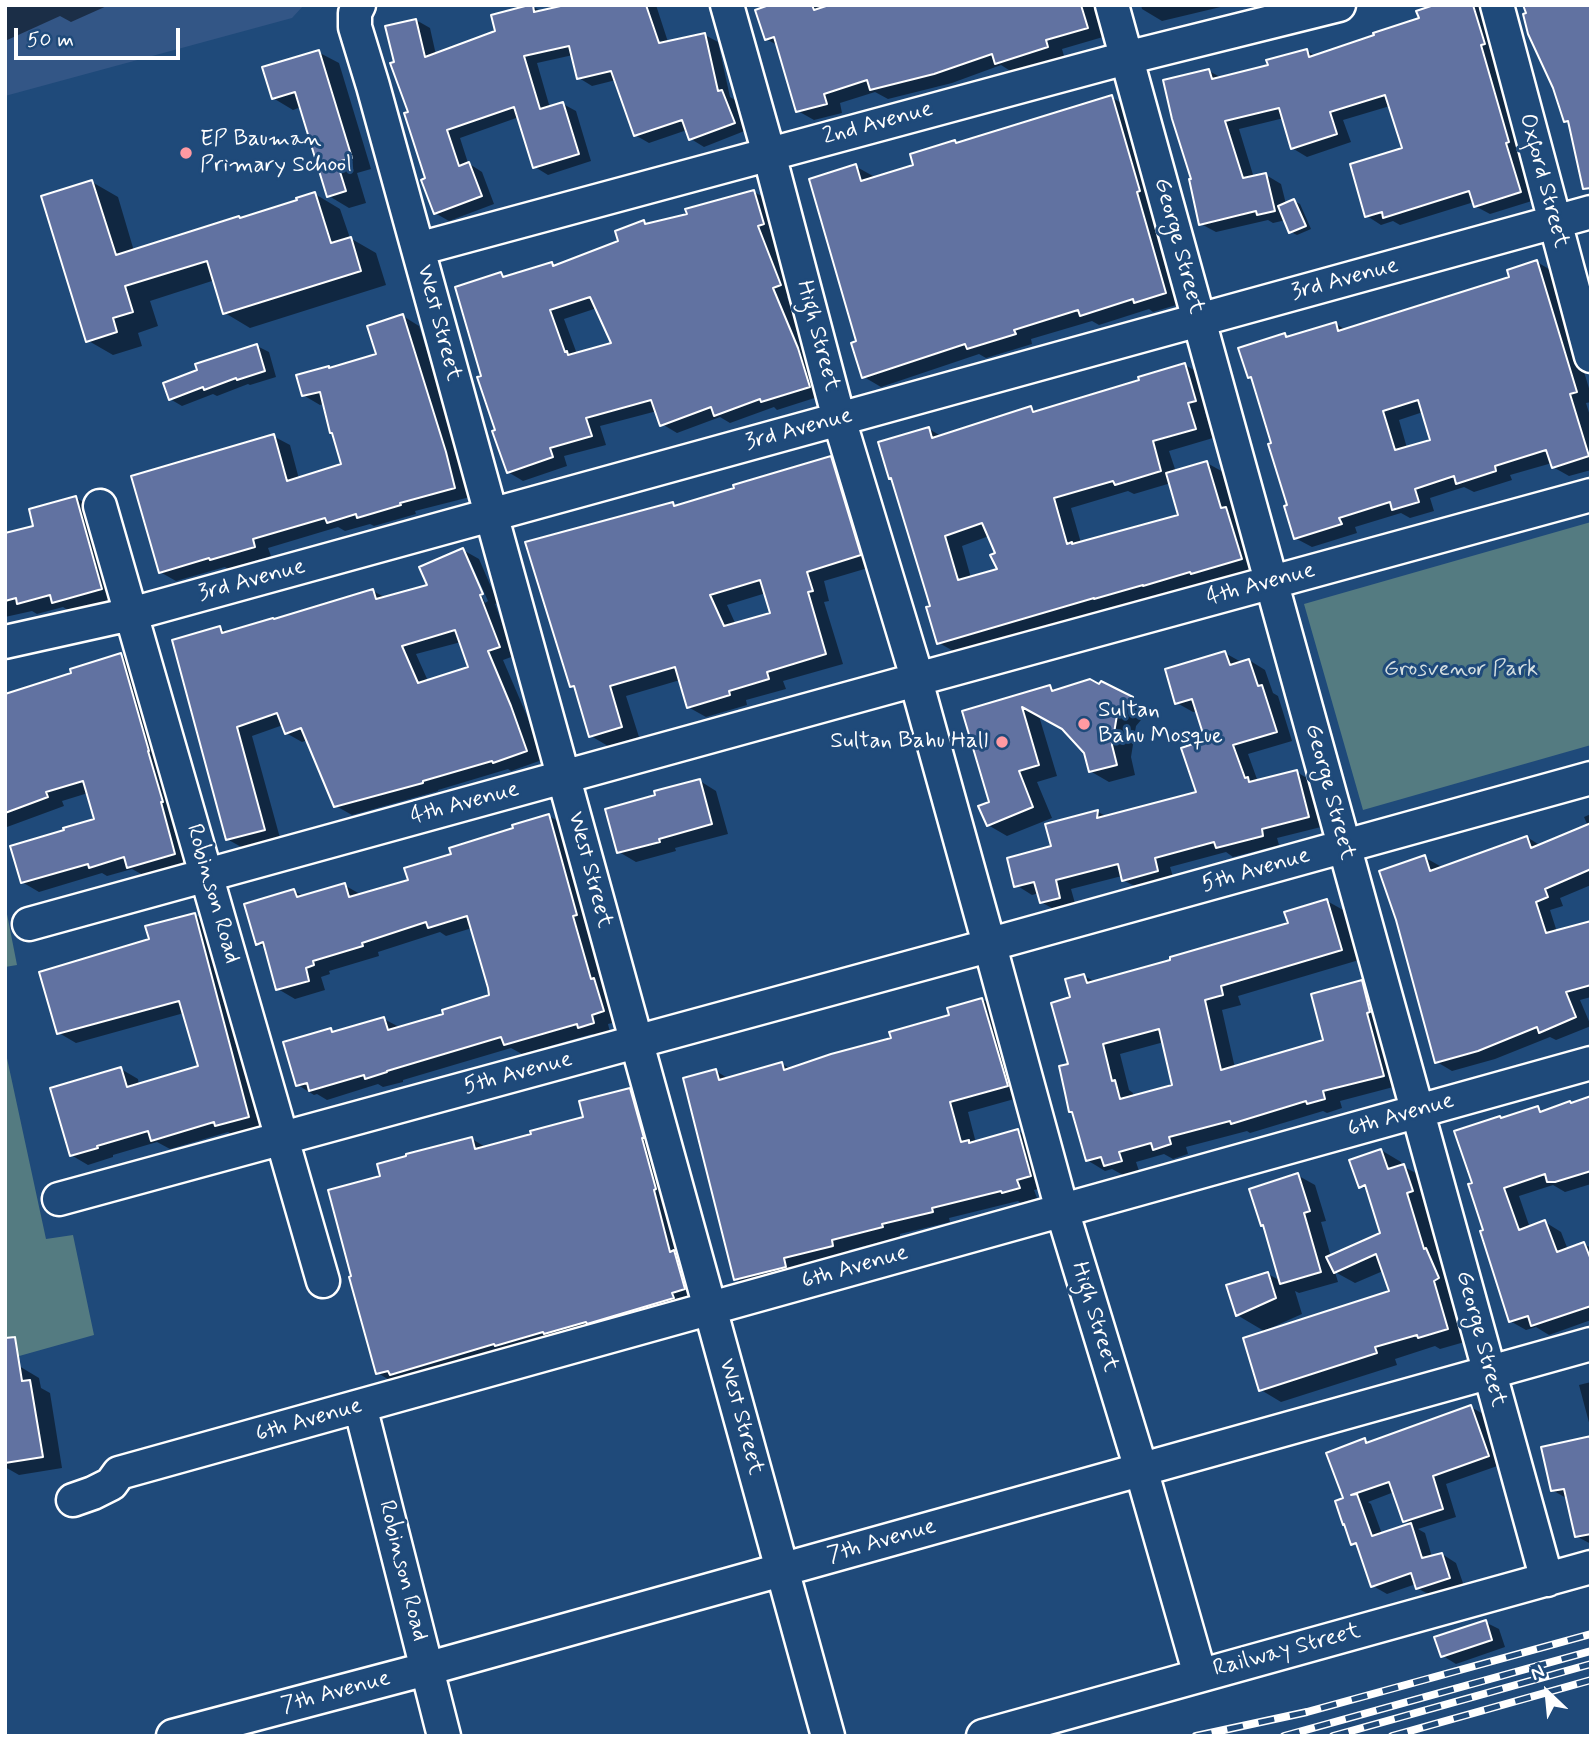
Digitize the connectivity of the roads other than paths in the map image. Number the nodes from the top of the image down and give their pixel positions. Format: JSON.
{"nodes":[{"id":1,"x":359,"y":5,"type":"edge"},
{"id":2,"x":727,"y":5,"type":"edge"},
{"id":3,"x":1112,"y":5,"type":"edge"},
{"id":4,"x":1339,"y":5,"type":"edge"},
{"id":5,"x":1497,"y":5,"type":"edge"},
{"id":6,"x":1126,"y":58,"type":"junction"},
{"id":7,"x":769,"y":154,"type":"junction"},
{"id":8,"x":1591,"y":212,"type":"edge"},
{"id":9,"x":1554,"y":222,"type":"junction"},
{"id":10,"x":418,"y":248,"type":"junction"},
{"id":11,"x":1199,"y":320,"type":"junction"},
{"id":12,"x":1591,"y":356,"type":"edge"},
{"id":13,"x":839,"y":419,"type":"junction"},
{"id":14,"x":1591,"y":495,"type":"edge"},
{"id":15,"x":100,"y":506,"type":"dead end"},
{"id":16,"x":491,"y":515,"type":"junction"},
{"id":17,"x":1271,"y":582,"type":"junction"},
{"id":18,"x":131,"y":614,"type":"junction"},
{"id":19,"x":5,"y":642,"type":"edge"},
{"id":20,"x":916,"y":680,"type":"junction"},
{"id":21,"x":563,"y":777,"type":"junction"},
{"id":22,"x":1591,"y":778,"type":"edge"},
{"id":23,"x":1344,"y":846,"type":"junction"},
{"id":24,"x":206,"y":876,"type":"junction"},
{"id":25,"x":29,"y":924,"type":"dead end"},
{"id":26,"x":989,"y":945,"type":"junction"},
{"id":27,"x":636,"y":1041,"type":"junction"},
{"id":28,"x":1591,"y":1063,"type":"edge"},
{"id":29,"x":1417,"y":1111,"type":"junction"},
{"id":30,"x":282,"y":1138,"type":"junction"},
{"id":31,"x":59,"y":1199,"type":"dead end"},
{"id":32,"x":1062,"y":1210,"type":"junction"},
{"id":33,"x":323,"y":1282,"type":"dead end"},
{"id":34,"x":710,"y":1309,"type":"junction"},
{"id":35,"x":1591,"y":1344,"type":"edge"},
{"id":36,"x":1489,"y":1372,"type":"junction"},
{"id":37,"x":360,"y":1406,"type":"junction"},
{"id":38,"x":1141,"y":1469,"type":"junction"},
{"id":39,"x":73,"y":1500,"type":"dead end"},
{"id":40,"x":1591,"y":1567,"type":"edge"},
{"id":41,"x":782,"y":1570,"type":"junction"},
{"id":42,"x":1547,"y":1580,"type":"junction"},
{"id":43,"x":426,"y":1669,"type":"junction"},
{"id":44,"x":1200,"y":1675,"type":"junction"},
{"id":45,"x":173,"y":1736,"type":"edge"},
{"id":46,"x":444,"y":1736,"type":"edge"},
{"id":47,"x":828,"y":1736,"type":"edge"},
{"id":48,"x":983,"y":1736,"type":"edge"}],
"edges":[{"from":1,"to":10,"type":"street","name":"West Street"},
{"from":2,"to":7,"type":"street","name":"High Street"},
{"from":3,"to":6,"type":"street","name":"George Street"},
{"from":4,"to":6,"type":"street","name":"2nd Avenue"},
{"from":5,"to":9,"type":"street","name":"Oxford Street"},
{"from":6,"to":7,"type":"street","name":"2nd Avenue"},
{"from":6,"to":11,"type":"street","name":"George Street"},
{"from":7,"to":10,"type":"street","name":"2nd Avenue"},
{"from":7,"to":13,"type":"street","name":"High Street"},
{"from":8,"to":9,"type":"street","name":"3rd Avenue"},
{"from":9,"to":11,"type":"street","name":"3rd Avenue"},
{"from":9,"to":12,"type":"street","name":"Oxford Street"},
{"from":10,"to":16,"type":"street","name":"West Street"},
{"from":11,"to":13,"type":"street","name":"3rd Avenue"},
{"from":11,"to":17,"type":"street","name":"George Street"},
{"from":13,"to":16,"type":"street","name":"3rd Avenue"},
{"from":13,"to":20,"type":"street","name":"High Street"},
{"from":14,"to":17,"type":"street","name":"4th Avenue"},
{"from":15,"to":18,"type":"street","name":"Robinson Road"},
{"from":16,"to":18,"type":"street","name":"3rd Avenue"},
{"from":16,"to":21,"type":"street","name":"West Street"},
{"from":17,"to":20,"type":"street","name":"4th Avenue"},
{"from":17,"to":23,"type":"street","name":"George Street"},
{"from":18,"to":19,"type":"street","name":"3rd Avenue"},
{"from":18,"to":24,"type":"street","name":"Robinson Road"},
{"from":20,"to":21,"type":"street","name":"4th Avenue"},
{"from":20,"to":26,"type":"street","name":"High Street"},
{"from":21,"to":24,"type":"street","name":"4th Avenue"},
{"from":21,"to":27,"type":"street","name":"West Street"},
{"from":22,"to":23,"type":"street","name":"5th Avenue"},
{"from":23,"to":26,"type":"street","name":"5th Avenue"},
{"from":23,"to":29,"type":"street","name":"George Street"},
{"from":24,"to":25,"type":"street","name":"4th Avenue"},
{"from":24,"to":30,"type":"street","name":"Robinson Road"},
{"from":26,"to":27,"type":"street","name":"5th Avenue"},
{"from":26,"to":32,"type":"street","name":"High Street"},
{"from":27,"to":30,"type":"street","name":"5th Avenue"},
{"from":27,"to":34,"type":"street","name":"West Street"},
{"from":28,"to":29,"type":"street","name":"6th Avenue"},
{"from":29,"to":32,"type":"street","name":"6th Avenue"},
{"from":29,"to":36,"type":"street","name":"George Street"},
{"from":30,"to":31,"type":"street","name":"5th Avenue"},
{"from":30,"to":33,"type":"street","name":"Robinson Road"},
{"from":32,"to":34,"type":"street","name":"6th Avenue"},
{"from":32,"to":38,"type":"street","name":"High Street"},
{"from":34,"to":37,"type":"street","name":"6th Avenue"},
{"from":34,"to":41,"type":"street","name":"West Street"},
{"from":35,"to":36,"type":"street","name":"7th Avenue"},
{"from":36,"to":38,"type":"street","name":"7th Avenue"},
{"from":36,"to":42,"type":"street","name":"George Street"},
{"from":37,"to":39,"type":"street","name":"6th Avenue"},
{"from":37,"to":43,"type":"street","name":"Robinson Road"},
{"from":38,"to":41,"type":"street","name":"7th Avenue"},
{"from":38,"to":44,"type":"street","name":"High Street"},
{"from":40,"to":42,"type":"street","name":"Railway Street"},
{"from":41,"to":43,"type":"street","name":"7th Avenue"},
{"from":41,"to":47,"type":"street","name":"West Street"},
{"from":42,"to":44,"type":"street","name":"Railway Street"},
{"from":43,"to":45,"type":"street","name":"7th Avenue"},
{"from":43,"to":46,"type":"street","name":"Robinson Road"},
{"from":44,"to":48,"type":"street","name":"Railway Street"}]}
